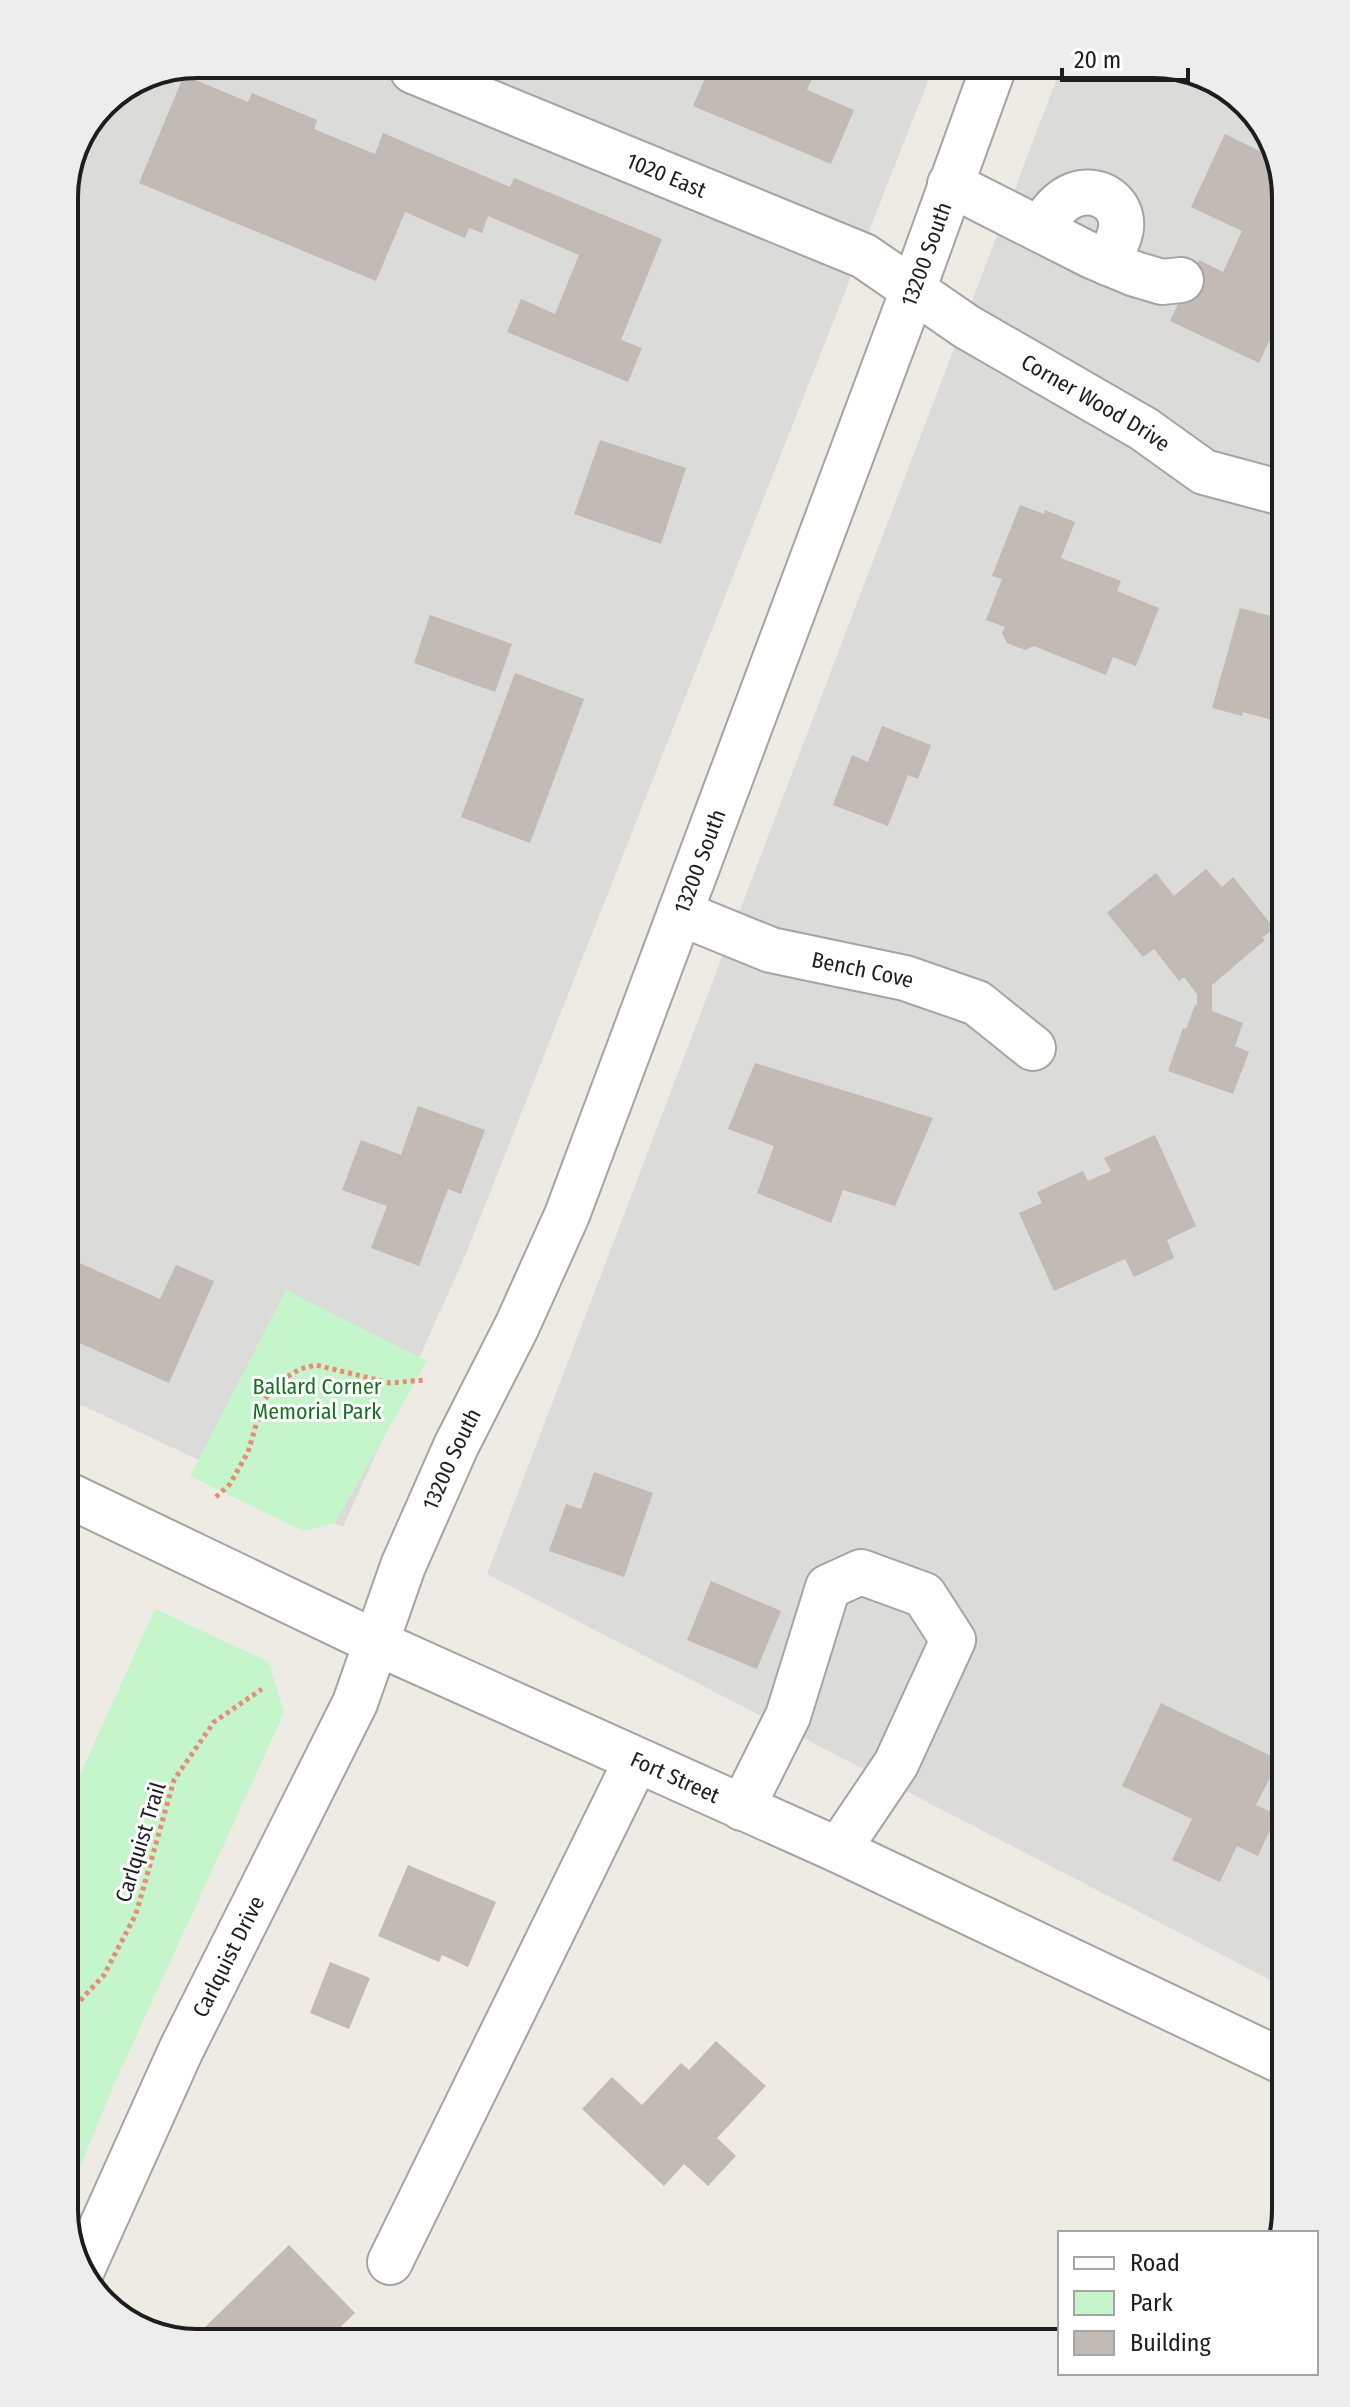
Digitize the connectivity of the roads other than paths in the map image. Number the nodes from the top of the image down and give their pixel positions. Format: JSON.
{"nodes":[{"id":1,"x":430,"y":78,"type":"edge"},
{"id":2,"x":990,"y":78,"type":"edge"},
{"id":3,"x":950,"y":184,"type":"junction"},
{"id":4,"x":1039,"y":229,"type":"junction"},
{"id":5,"x":1108,"y":263,"type":"junction"},
{"id":6,"x":1181,"y":280,"type":"dead end"},
{"id":7,"x":913,"y":290,"type":"junction"},
{"id":8,"x":1272,"y":490,"type":"edge"},
{"id":9,"x":680,"y":913,"type":"junction"},
{"id":10,"x":1033,"y":1048,"type":"dead end"},
{"id":11,"x":78,"y":1500,"type":"edge"},
{"id":12,"x":377,"y":1643,"type":"junction"},
{"id":13,"x":636,"y":1761,"type":"junction"},
{"id":14,"x":742,"y":1808,"type":"junction"},
{"id":15,"x":838,"y":1850,"type":"junction"},
{"id":16,"x":1272,"y":2056,"type":"edge"},
{"id":17,"x":88,"y":2257,"type":"edge"},
{"id":18,"x":390,"y":2262,"type":"dead end"}],
"edges":[{"from":1,"to":7,"type":"street","name":"1020 East"},
{"from":2,"to":3,"type":"street","name":"13200 South"},
{"from":3,"to":4,"type":"street"},
{"from":3,"to":7,"type":"street","name":"13200 South"},
{"from":4,"to":5,"type":"street"},
{"from":4,"to":5,"type":"street"},
{"from":5,"to":6,"type":"street"},
{"from":7,"to":8,"type":"street","name":"Corner Wood Drive"},
{"from":7,"to":9,"type":"street","name":"13200 South"},
{"from":9,"to":10,"type":"street","name":"Bench Cove"},
{"from":9,"to":12,"type":"street","name":"13200 South"},
{"from":11,"to":12,"type":"street","name":"Fort Street"},
{"from":12,"to":13,"type":"street","name":"Fort Street"},
{"from":12,"to":17,"type":"street","name":"Carlquist Drive"},
{"from":13,"to":14,"type":"street","name":"Fort Street"},
{"from":13,"to":18,"type":"street"},
{"from":14,"to":15,"type":"street","name":"Fort Street"},
{"from":14,"to":15,"type":"street"},
{"from":15,"to":16,"type":"street","name":"Fort Street"}]}
